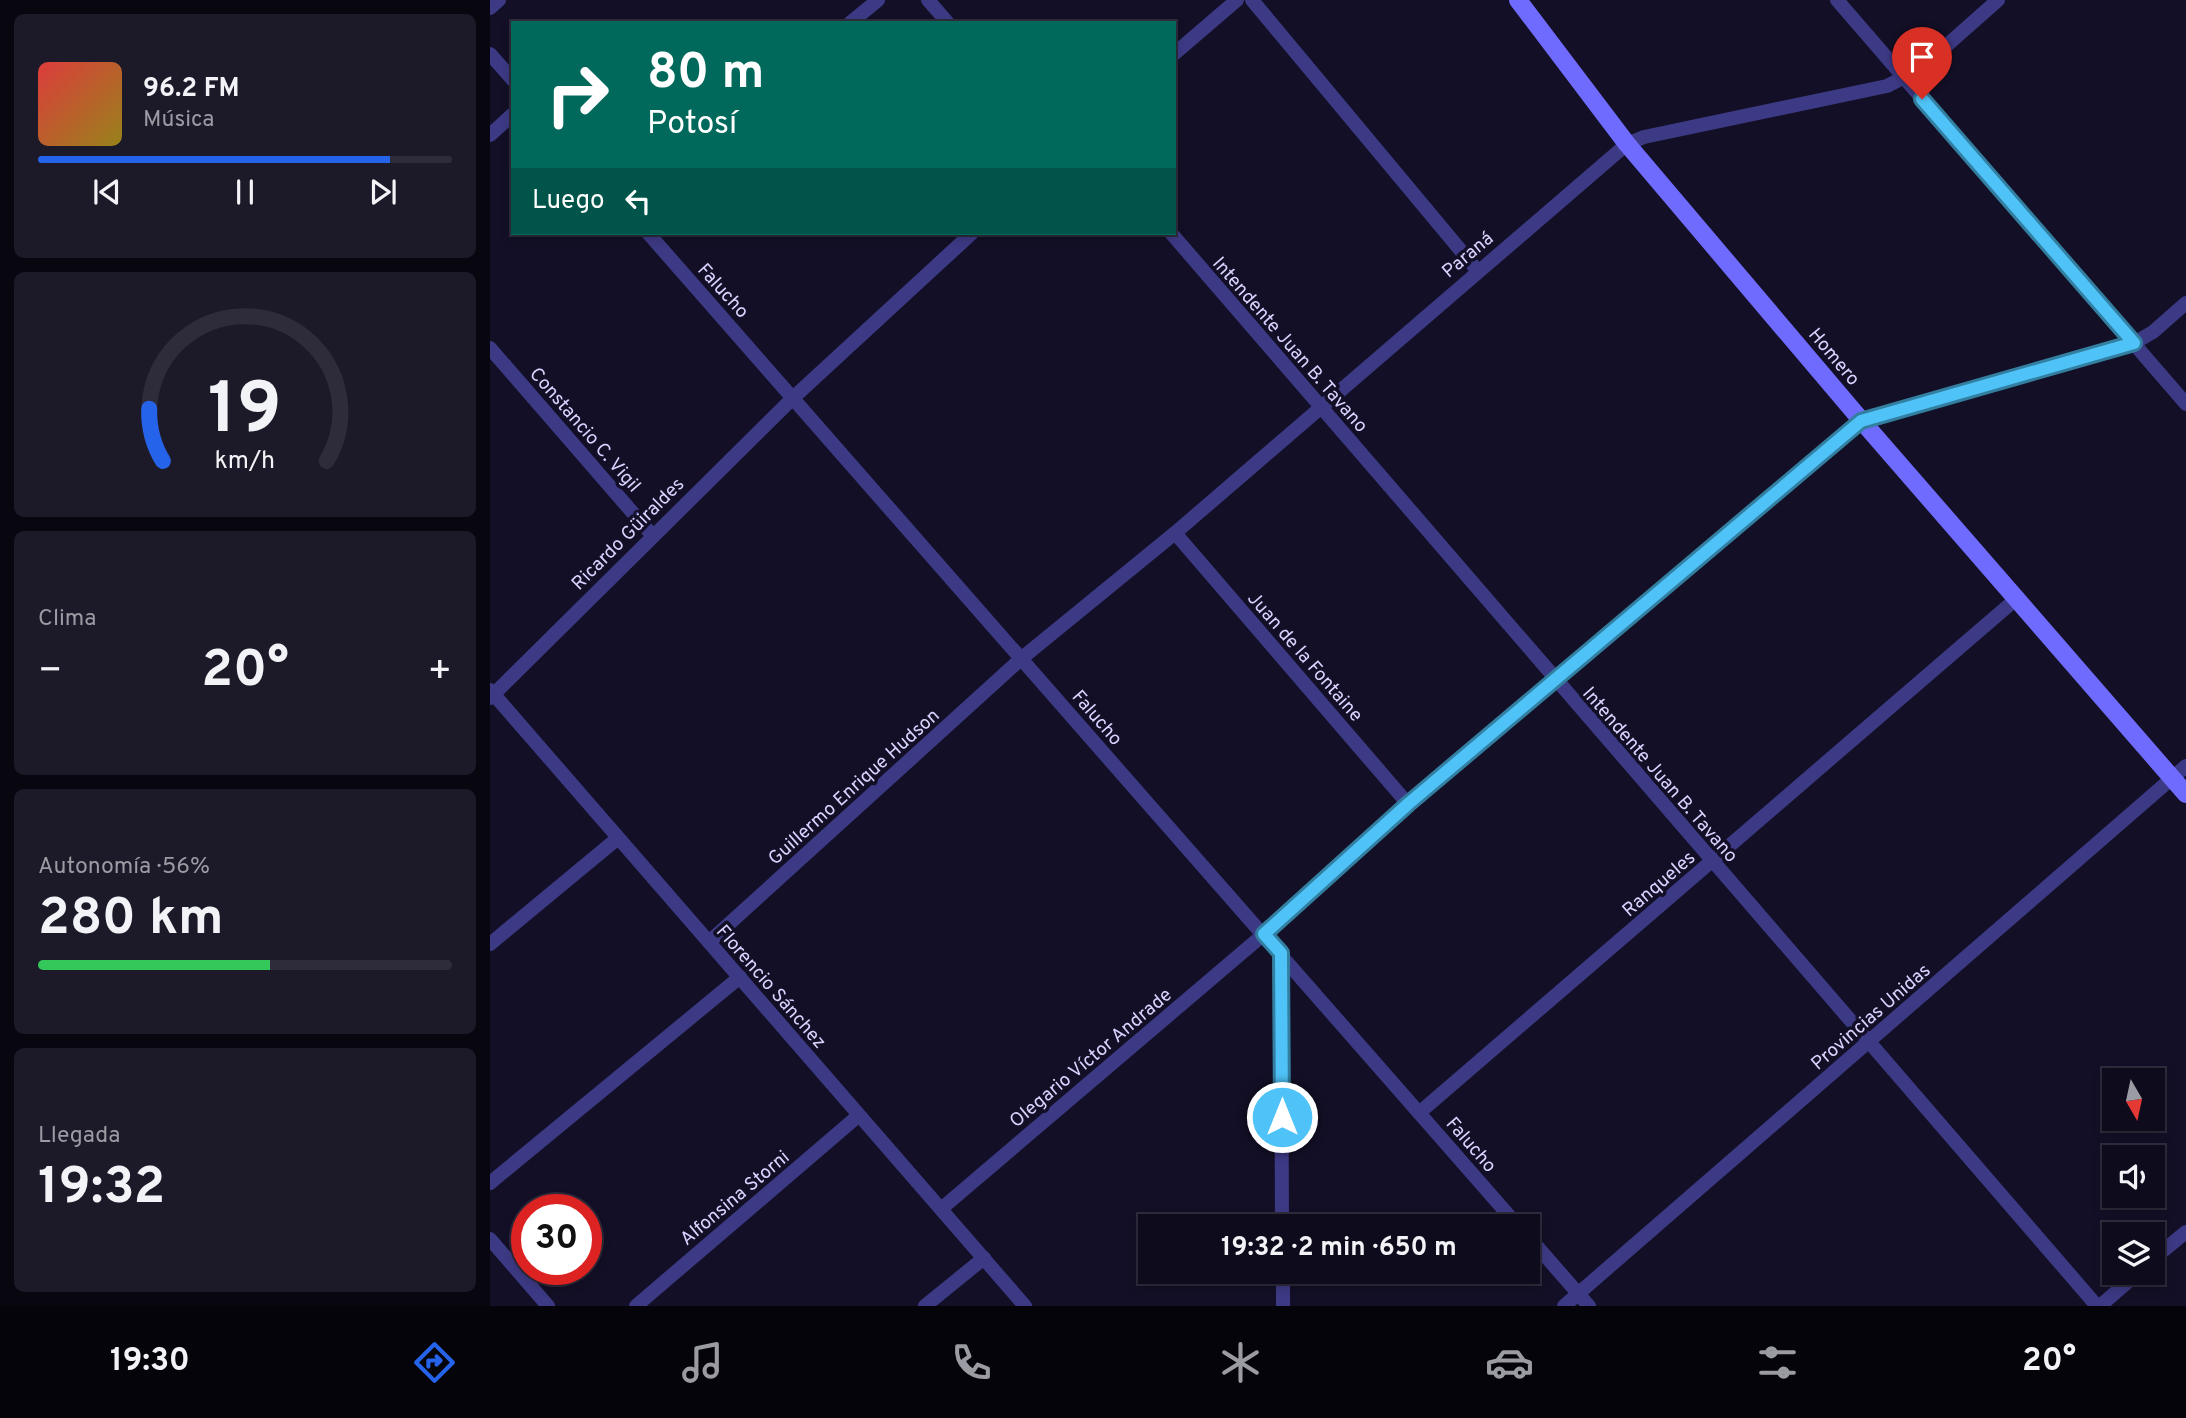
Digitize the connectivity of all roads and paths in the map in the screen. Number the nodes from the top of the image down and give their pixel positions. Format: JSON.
{"nodes":[{"id":1,"x":499,"y":0,"type":"edge"},
{"id":2,"x":878,"y":0,"type":"edge"},
{"id":3,"x":928,"y":0,"type":"edge"},
{"id":4,"x":1237,"y":0,"type":"edge"},
{"id":5,"x":1252,"y":0,"type":"edge"},
{"id":6,"x":1518,"y":0,"type":"edge"},
{"id":7,"x":1837,"y":0,"type":"edge"},
{"id":8,"x":1998,"y":0,"type":"edge"},
{"id":9,"x":490,"y":8,"type":"edge"},
{"id":10,"x":852,"y":21,"type":"edge"},
{"id":11,"x":946,"y":21,"type":"edge"},
{"id":12,"x":1176,"y":52,"type":"edge"},
{"id":13,"x":490,"y":54,"type":"edge"},
{"id":14,"x":511,"y":78,"type":"edge"},
{"id":15,"x":1905,"y":79,"type":"junction"},
{"id":16,"x":511,"y":116,"type":"edge"},
{"id":17,"x":490,"y":135,"type":"edge"},
{"id":18,"x":1628,"y":144,"type":"junction"},
{"id":19,"x":650,"y":235,"type":"edge"},
{"id":20,"x":970,"y":235,"type":"edge"},
{"id":21,"x":1173,"y":235,"type":"edge"},
{"id":22,"x":1477,"y":270,"type":"junction"},
{"id":23,"x":2186,"y":303,"type":"edge"},
{"id":24,"x":2134,"y":343,"type":"junction"},
{"id":25,"x":490,"y":348,"type":"edge"},
{"id":26,"x":794,"y":397,"type":"junction"},
{"id":27,"x":2186,"y":404,"type":"edge"},
{"id":28,"x":1319,"y":406,"type":"junction"},
{"id":29,"x":1861,"y":421,"type":"junction"},
{"id":30,"x":1175,"y":533,"type":"junction"},
{"id":31,"x":652,"y":535,"type":"junction"},
{"id":32,"x":2016,"y":599,"type":"junction"},
{"id":33,"x":1021,"y":659,"type":"junction"},
{"id":34,"x":1554,"y":680,"type":"junction"},
{"id":35,"x":491,"y":694,"type":"edge"},
{"id":36,"x":2179,"y":772,"type":"edge"},
{"id":37,"x":2186,"y":793,"type":"edge"},
{"id":38,"x":1408,"y":804,"type":"junction"},
{"id":39,"x":618,"y":838,"type":"junction"},
{"id":40,"x":1712,"y":862,"type":"junction"},
{"id":41,"x":1264,"y":934,"type":"junction"},
{"id":42,"x":709,"y":942,"type":"junction"},
{"id":43,"x":490,"y":944,"type":"edge"},
{"id":44,"x":1281,"y":953,"type":"junction"},
{"id":45,"x":740,"y":977,"type":"junction"},
{"id":46,"x":1868,"y":1043,"type":"junction"},
{"id":47,"x":1419,"y":1113,"type":"junction"},
{"id":48,"x":858,"y":1116,"type":"junction"},
{"id":49,"x":490,"y":1183,"type":"edge"},
{"id":50,"x":941,"y":1209,"type":"junction"},
{"id":51,"x":1282,"y":1214,"type":"edge"},
{"id":52,"x":1508,"y":1214,"type":"edge"},
{"id":53,"x":2186,"y":1232,"type":"edge"},
{"id":54,"x":490,"y":1239,"type":"edge"},
{"id":55,"x":1540,"y":1250,"type":"edge"},
{"id":56,"x":2165,"y":1250,"type":"edge"},
{"id":57,"x":984,"y":1258,"type":"junction"},
{"id":58,"x":1283,"y":1284,"type":"edge"},
{"id":59,"x":2123,"y":1285,"type":"edge"},
{"id":60,"x":1578,"y":1293,"type":"junction"},
{"id":61,"x":548,"y":1306,"type":"edge"},
{"id":62,"x":636,"y":1306,"type":"edge"},
{"id":63,"x":925,"y":1306,"type":"edge"},
{"id":64,"x":1025,"y":1306,"type":"edge"},
{"id":65,"x":1283,"y":1306,"type":"edge"},
{"id":66,"x":1563,"y":1306,"type":"edge"},
{"id":67,"x":1589,"y":1306,"type":"edge"},
{"id":68,"x":2098,"y":1306,"type":"edge"}],
"edges":[{"from":1,"to":9,"type":"street"},
{"from":2,"to":10,"type":"street"},
{"from":3,"to":11,"type":"street"},
{"from":4,"to":12,"type":"street"},
{"from":5,"to":22,"type":"street"},
{"from":6,"to":18,"type":"main road","name":"Homero"},
{"from":7,"to":15,"type":"street"},
{"from":8,"to":15,"type":"street","name":"Paraná"},
{"from":13,"to":14,"type":"street"},
{"from":15,"to":18,"type":"street","name":"Paraná"},
{"from":15,"to":24,"type":"street"},
{"from":16,"to":17,"type":"street"},
{"from":18,"to":22,"type":"street","name":"Paraná"},
{"from":18,"to":29,"type":"main road","name":"Homero"},
{"from":19,"to":26,"type":"street","name":"Falucho"},
{"from":20,"to":26,"type":"street","name":"Ricardo Güiraldes"},
{"from":21,"to":28,"type":"street","name":"Intendente Juan B. Tavano"},
{"from":22,"to":28,"type":"street","name":"Paraná"},
{"from":23,"to":24,"type":"street"},
{"from":24,"to":27,"type":"street"},
{"from":24,"to":29,"type":"street"},
{"from":25,"to":31,"type":"street","name":"Constancio C. Vigil"},
{"from":26,"to":31,"type":"street","name":"Ricardo Güiraldes"},
{"from":26,"to":33,"type":"street","name":"Falucho"},
{"from":28,"to":30,"type":"street","name":"Paraná"},
{"from":28,"to":34,"type":"street","name":"Intendente Juan B. Tavano"},
{"from":29,"to":32,"type":"main road","name":"Homero"},
{"from":29,"to":34,"type":"street","name":"Olegario Víctor Andrade"},
{"from":30,"to":33,"type":"street","name":"Paraná"},
{"from":30,"to":38,"type":"street","name":"Juan de la Fontaine"},
{"from":31,"to":35,"type":"street","name":"Ricardo Güiraldes"},
{"from":32,"to":36,"type":"main road","name":"Homero"},
{"from":32,"to":40,"type":"street","name":"Ranqueles"},
{"from":33,"to":41,"type":"street","name":"Falucho"},
{"from":33,"to":42,"type":"street","name":"Guillermo Enrique Hudson"},
{"from":34,"to":38,"type":"street","name":"Olegario Víctor Andrade"},
{"from":34,"to":40,"type":"street","name":"Intendente Juan B. Tavano"},
{"from":35,"to":39,"type":"street","name":"Florencio Sánchez"},
{"from":36,"to":37,"type":"main road","name":"Homero"},
{"from":36,"to":46,"type":"street","name":"Provincias Unidas"},
{"from":38,"to":41,"type":"street","name":"Olegario Víctor Andrade"},
{"from":39,"to":42,"type":"street","name":"Florencio Sánchez"},
{"from":39,"to":43,"type":"street"},
{"from":40,"to":46,"type":"street","name":"Intendente Juan B. Tavano"},
{"from":40,"to":47,"type":"street","name":"Ranqueles"},
{"from":41,"to":44,"type":"street","name":"Falucho"},
{"from":41,"to":50,"type":"street","name":"Olegario Víctor Andrade"},
{"from":42,"to":45,"type":"street","name":"Florencio Sánchez"},
{"from":44,"to":47,"type":"street","name":"Falucho"},
{"from":44,"to":51,"type":"street"},
{"from":45,"to":48,"type":"street","name":"Florencio Sánchez"},
{"from":45,"to":49,"type":"street"},
{"from":46,"to":60,"type":"street","name":"Provincias Unidas"},
{"from":46,"to":68,"type":"street","name":"Intendente Juan B. Tavano"},
{"from":47,"to":52,"type":"street","name":"Falucho"},
{"from":48,"to":50,"type":"street","name":"Florencio Sánchez"},
{"from":48,"to":62,"type":"street","name":"Alfonsina Storni"},
{"from":50,"to":57,"type":"street","name":"Florencio Sánchez"},
{"from":53,"to":56,"type":"street"},
{"from":54,"to":61,"type":"street"},
{"from":55,"to":60,"type":"street"},
{"from":57,"to":63,"type":"street"},
{"from":57,"to":64,"type":"street","name":"Florencio Sánchez"},
{"from":58,"to":65,"type":"street"},
{"from":59,"to":68,"type":"street"},
{"from":60,"to":66,"type":"street","name":"Provincias Unidas"},
{"from":60,"to":67,"type":"street"}]}
